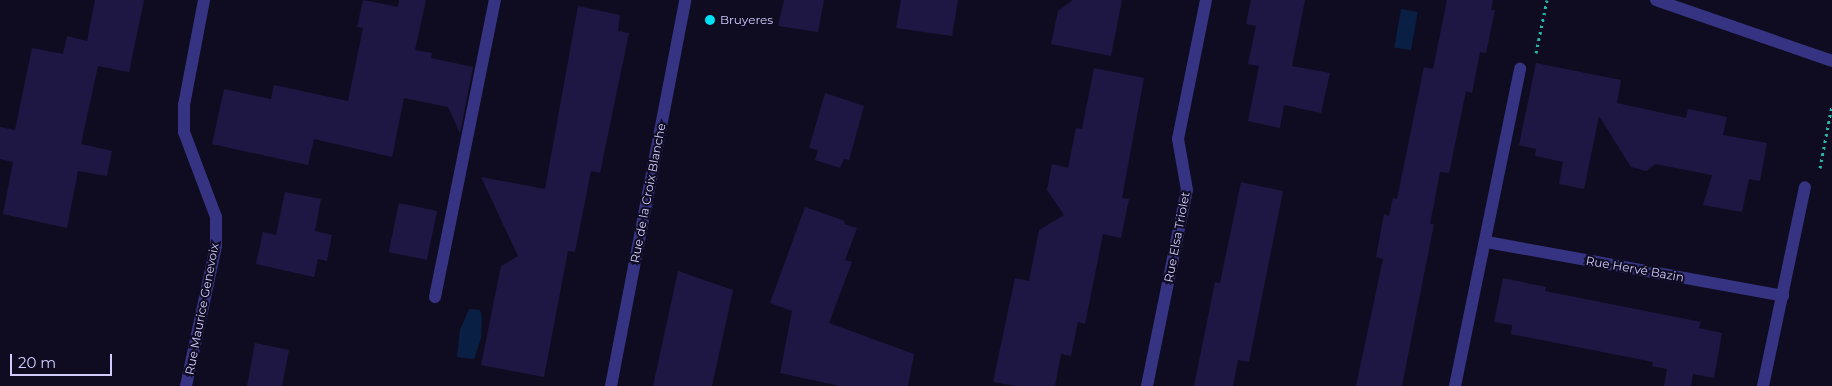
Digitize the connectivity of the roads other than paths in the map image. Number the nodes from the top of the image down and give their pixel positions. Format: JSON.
{"nodes":[{"id":1,"x":204,"y":0,"type":"edge"},
{"id":2,"x":495,"y":0,"type":"edge"},
{"id":3,"x":686,"y":0,"type":"edge"},
{"id":4,"x":1206,"y":0,"type":"edge"},
{"id":5,"x":1656,"y":0,"type":"edge"},
{"id":6,"x":1682,"y":5,"type":"edge"},
{"id":7,"x":1832,"y":61,"type":"edge"},
{"id":8,"x":1520,"y":69,"type":"road end"},
{"id":9,"x":1805,"y":187,"type":"road end"},
{"id":10,"x":1487,"y":242,"type":"junction"},
{"id":11,"x":1783,"y":296,"type":"junction"},
{"id":12,"x":435,"y":297,"type":"dead end"},
{"id":13,"x":186,"y":386,"type":"edge"},
{"id":14,"x":611,"y":386,"type":"edge"},
{"id":15,"x":1147,"y":386,"type":"edge"},
{"id":16,"x":1455,"y":386,"type":"edge"},
{"id":17,"x":1763,"y":386,"type":"edge"}],
"edges":[{"from":1,"to":13,"type":"street","name":"Rue Maurice Genevoix"},
{"from":2,"to":12,"type":"street"},
{"from":3,"to":14,"type":"street","name":"Rue de la Croix Blanche"},
{"from":4,"to":15,"type":"street","name":"Rue Elsa Triolet"},
{"from":5,"to":6,"type":"street"},
{"from":6,"to":7,"type":"street"},
{"from":8,"to":10,"type":"street"},
{"from":9,"to":11,"type":"street"},
{"from":10,"to":11,"type":"street","name":"Rue Hervé Bazin"},
{"from":10,"to":16,"type":"street"},
{"from":11,"to":17,"type":"street"}]}
